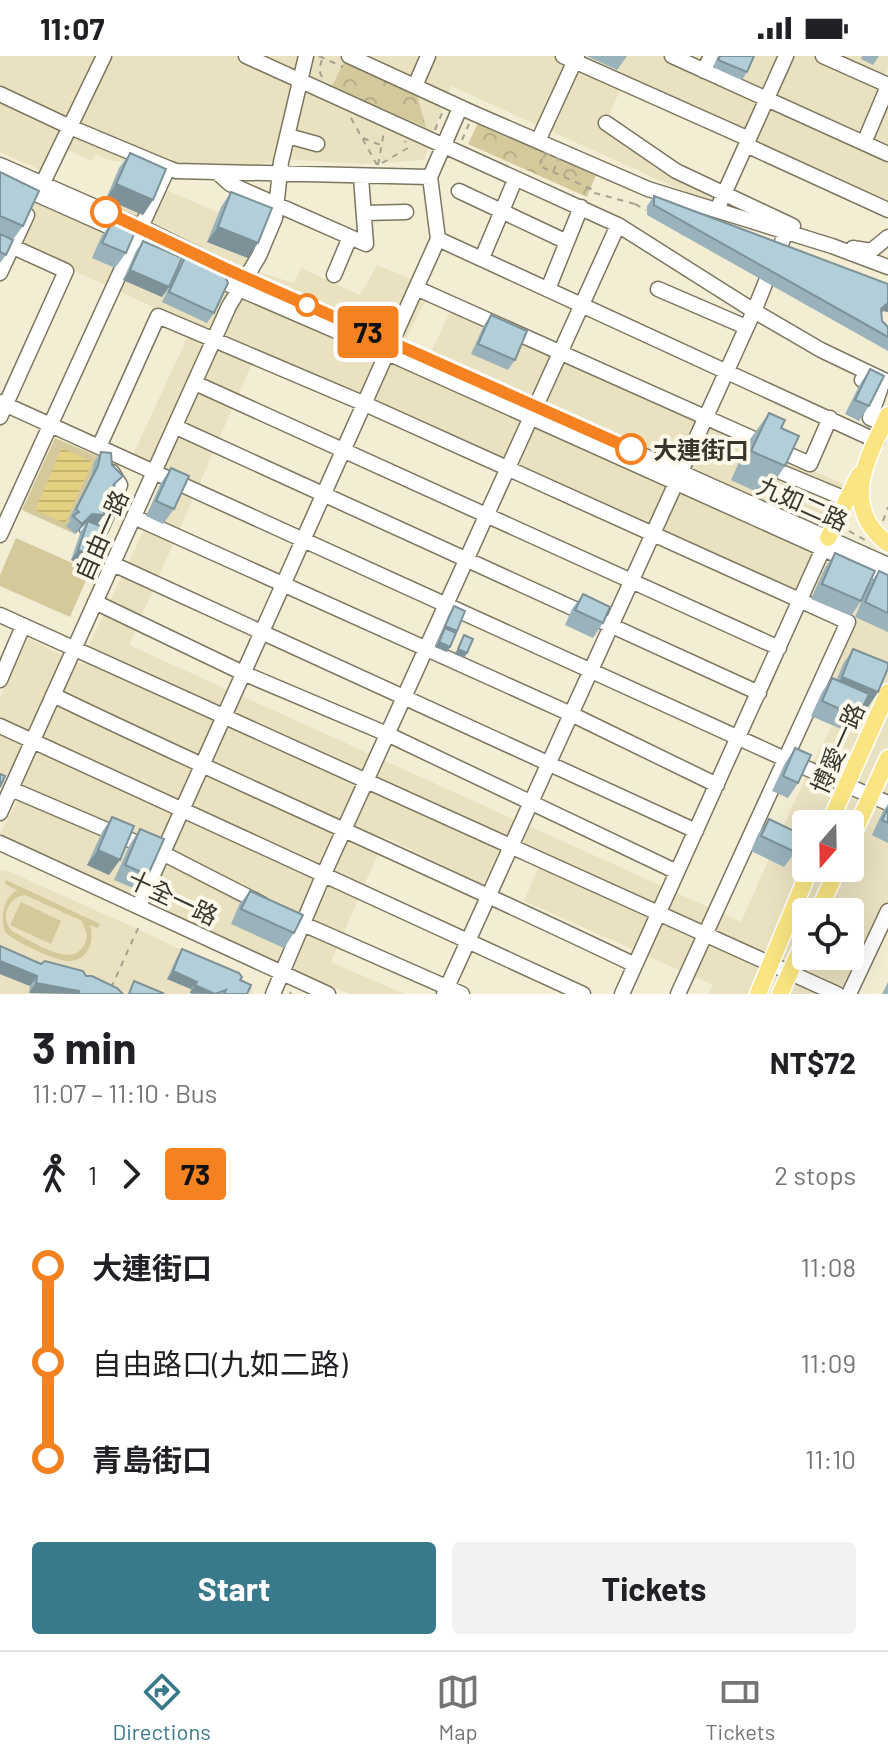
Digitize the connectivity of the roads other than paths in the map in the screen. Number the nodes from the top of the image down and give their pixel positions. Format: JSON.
{"nodes":[{"id":1,"x":104,"y":56,"type":"edge"},
{"id":2,"x":246,"y":56,"type":"edge"},
{"id":3,"x":317,"y":56,"type":"edge"},
{"id":4,"x":349,"y":56,"type":"edge"},
{"id":5,"x":428,"y":56,"type":"edge"},
{"id":6,"x":672,"y":56,"type":"edge"},
{"id":7,"x":711,"y":56,"type":"edge"},
{"id":8,"x":786,"y":56,"type":"edge"},
{"id":9,"x":823,"y":56,"type":"edge"},
{"id":10,"x":571,"y":58,"type":"edge"},
{"id":11,"x":704,"y":71,"type":"junction"},
{"id":12,"x":301,"y":79,"type":"junction"},
{"id":13,"x":888,"y":85,"type":"edge"},
{"id":14,"x":415,"y":86,"type":"junction"},
{"id":15,"x":0,"y":94,"type":"edge"},
{"id":16,"x":767,"y":100,"type":"junction"},
{"id":17,"x":460,"y":108,"type":"junction"},
{"id":18,"x":606,"y":123,"type":"dead end"},
{"id":19,"x":70,"y":127,"type":"junction"},
{"id":20,"x":288,"y":136,"type":"junction"},
{"id":21,"x":538,"y":141,"type":"junction"},
{"id":22,"x":747,"y":142,"type":"junction"},
{"id":23,"x":864,"y":143,"type":"junction"},
{"id":24,"x":317,"y":144,"type":"dead end"},
{"id":25,"x":445,"y":145,"type":"junction"},
{"id":26,"x":888,"y":154,"type":"edge"},
{"id":27,"x":0,"y":165,"type":"edge"},
{"id":28,"x":168,"y":168,"type":"junction"},
{"id":29,"x":218,"y":173,"type":"junction"},
{"id":30,"x":279,"y":174,"type":"junction"},
{"id":31,"x":361,"y":177,"type":"junction"},
{"id":32,"x":430,"y":177,"type":"junction"},
{"id":33,"x":0,"y":178,"type":"edge"},
{"id":34,"x":512,"y":187,"type":"dead end"},
{"id":35,"x":39,"y":190,"type":"junction"},
{"id":36,"x":459,"y":191,"type":"dead end"},
{"id":37,"x":724,"y":195,"type":"junction"},
{"id":38,"x":276,"y":206,"type":"junction"},
{"id":39,"x":581,"y":207,"type":"junction"},
{"id":40,"x":888,"y":210,"type":"edge"},
{"id":41,"x":502,"y":211,"type":"junction"},
{"id":42,"x":717,"y":211,"type":"junction"},
{"id":43,"x":406,"y":212,"type":"dead end"},
{"id":44,"x":364,"y":213,"type":"junction"},
{"id":45,"x":618,"y":225,"type":"junction"},
{"id":46,"x":786,"y":232,"type":"junction"},
{"id":47,"x":138,"y":233,"type":"junction"},
{"id":48,"x":350,"y":237,"type":"junction"},
{"id":49,"x":888,"y":237,"type":"edge"},
{"id":50,"x":438,"y":239,"type":"junction"},
{"id":51,"x":567,"y":242,"type":"junction"},
{"id":52,"x":6,"y":243,"type":"edge"},
{"id":53,"x":482,"y":258,"type":"junction"},
{"id":54,"x":888,"y":267,"type":"edge"},
{"id":55,"x":0,"y":273,"type":"edge"},
{"id":56,"x":334,"y":275,"type":"dead end"},
{"id":57,"x":243,"y":284,"type":"junction"},
{"id":58,"x":416,"y":288,"type":"junction"},
{"id":59,"x":548,"y":289,"type":"junction"},
{"id":60,"x":658,"y":289,"type":"dead end"},
{"id":61,"x":583,"y":305,"type":"junction"},
{"id":62,"x":754,"y":311,"type":"junction"},
{"id":63,"x":746,"y":327,"type":"junction"},
{"id":64,"x":215,"y":340,"type":"junction"},
{"id":65,"x":812,"y":344,"type":"junction"},
{"id":66,"x":389,"y":348,"type":"junction"},
{"id":67,"x":561,"y":353,"type":"junction"},
{"id":68,"x":727,"y":371,"type":"junction"},
{"id":69,"x":888,"y":382,"type":"edge"},
{"id":70,"x":195,"y":383,"type":"junction"},
{"id":71,"x":365,"y":404,"type":"junction"},
{"id":72,"x":2,"y":408,"type":"edge"},
{"id":73,"x":534,"y":412,"type":"junction"},
{"id":74,"x":706,"y":417,"type":"junction"},
{"id":75,"x":830,"y":418,"type":"junction"},
{"id":76,"x":886,"y":420,"type":"edge"},
{"id":77,"x":49,"y":424,"type":"junction"},
{"id":78,"x":176,"y":427,"type":"junction"},
{"id":79,"x":877,"y":441,"type":"junction"},
{"id":80,"x":99,"y":447,"type":"junction"},
{"id":81,"x":343,"y":449,"type":"junction"},
{"id":82,"x":868,"y":460,"type":"junction"},
{"id":83,"x":507,"y":470,"type":"junction"},
{"id":84,"x":112,"y":472,"type":"edge"},
{"id":85,"x":781,"y":472,"type":"edge"},
{"id":86,"x":153,"y":473,"type":"junction"},
{"id":87,"x":679,"y":477,"type":"junction"},
{"id":88,"x":322,"y":496,"type":"junction"},
{"id":89,"x":114,"y":499,"type":"junction"},
{"id":90,"x":846,"y":499,"type":"junction"},
{"id":91,"x":135,"y":513,"type":"junction"},
{"id":92,"x":487,"y":514,"type":"junction"},
{"id":93,"x":86,"y":529,"type":"edge"},
{"id":94,"x":653,"y":533,"type":"junction"},
{"id":95,"x":0,"y":535,"type":"edge"},
{"id":96,"x":302,"y":540,"type":"junction"},
{"id":97,"x":825,"y":543,"type":"junction"},
{"id":98,"x":888,"y":544,"type":"edge"},
{"id":99,"x":467,"y":559,"type":"junction"},
{"id":100,"x":113,"y":564,"type":"junction"},
{"id":101,"x":888,"y":565,"type":"edge"},
{"id":102,"x":888,"y":578,"type":"edge"},
{"id":103,"x":632,"y":581,"type":"junction"},
{"id":104,"x":283,"y":584,"type":"junction"},
{"id":105,"x":800,"y":601,"type":"junction"},
{"id":106,"x":95,"y":602,"type":"junction"},
{"id":107,"x":446,"y":605,"type":"junction"},
{"id":108,"x":0,"y":615,"type":"edge"},
{"id":109,"x":612,"y":625,"type":"junction"},
{"id":110,"x":23,"y":626,"type":"junction"},
{"id":111,"x":262,"y":632,"type":"junction"},
{"id":112,"x":73,"y":648,"type":"junction"},
{"id":113,"x":779,"y":648,"type":"junction"},
{"id":114,"x":425,"y":649,"type":"junction"},
{"id":115,"x":591,"y":671,"type":"junction"},
{"id":116,"x":243,"y":673,"type":"junction"},
{"id":117,"x":0,"y":680,"type":"edge"},
{"id":118,"x":888,"y":692,"type":"edge"},
{"id":119,"x":759,"y":693,"type":"junction"},
{"id":120,"x":53,"y":695,"type":"junction"},
{"id":121,"x":404,"y":697,"type":"junction"},
{"id":122,"x":571,"y":714,"type":"junction"},
{"id":123,"x":224,"y":717,"type":"junction"},
{"id":124,"x":0,"y":726,"type":"edge"},
{"id":125,"x":387,"y":734,"type":"junction"},
{"id":126,"x":738,"y":738,"type":"junction"},
{"id":127,"x":32,"y":741,"type":"junction"},
{"id":128,"x":888,"y":758,"type":"edge"},
{"id":129,"x":785,"y":759,"type":"junction"},
{"id":130,"x":549,"y":763,"type":"junction"},
{"id":131,"x":201,"y":766,"type":"junction"},
{"id":132,"x":366,"y":781,"type":"junction"},
{"id":133,"x":717,"y":785,"type":"junction"},
{"id":134,"x":846,"y":786,"type":"junction"},
{"id":135,"x":11,"y":789,"type":"junction"},
{"id":136,"x":871,"y":795,"type":"junction"},
{"id":137,"x":531,"y":802,"type":"junction"},
{"id":138,"x":888,"y":803,"type":"edge"},
{"id":139,"x":180,"y":808,"type":"junction"},
{"id":140,"x":835,"y":810,"type":"edge"},
{"id":141,"x":864,"y":810,"type":"edge"},
{"id":142,"x":0,"y":813,"type":"edge"},
{"id":143,"x":345,"y":828,"type":"junction"},
{"id":144,"x":696,"y":831,"type":"junction"},
{"id":145,"x":0,"y":843,"type":"edge"},
{"id":146,"x":511,"y":847,"type":"junction"},
{"id":147,"x":161,"y":854,"type":"junction"},
{"id":148,"x":677,"y":872,"type":"junction"},
{"id":149,"x":323,"y":876,"type":"junction"},
{"id":150,"x":804,"y":882,"type":"edge"},
{"id":151,"x":490,"y":894,"type":"junction"},
{"id":152,"x":139,"y":906,"type":"junction"},
{"id":153,"x":888,"y":911,"type":"edge"},
{"id":154,"x":658,"y":914,"type":"junction"},
{"id":155,"x":303,"y":925,"type":"junction"},
{"id":156,"x":703,"y":934,"type":"junction"},
{"id":157,"x":468,"y":942,"type":"junction"},
{"id":158,"x":769,"y":964,"type":"junction"},
{"id":159,"x":635,"y":965,"type":"junction"},
{"id":160,"x":792,"y":969,"type":"edge"},
{"id":161,"x":283,"y":972,"type":"junction"},
{"id":162,"x":790,"y":974,"type":"junction"},
{"id":163,"x":446,"y":991,"type":"edge"},
{"id":164,"x":273,"y":994,"type":"edge"},
{"id":165,"x":328,"y":994,"type":"edge"},
{"id":166,"x":462,"y":994,"type":"edge"},
{"id":167,"x":583,"y":994,"type":"edge"},
{"id":168,"x":622,"y":994,"type":"edge"},
{"id":169,"x":678,"y":994,"type":"edge"},
{"id":170,"x":758,"y":994,"type":"edge"},
{"id":171,"x":780,"y":994,"type":"edge"},
{"id":172,"x":837,"y":994,"type":"edge"},
{"id":173,"x":849,"y":994,"type":"edge"}],
"edges":[{"from":1,"to":19,"type":"street"},
{"from":2,"to":12,"type":"street"},
{"from":3,"to":12,"type":"street","name":"自由一路"},
{"from":4,"to":14,"type":"street"},
{"from":5,"to":14,"type":"street"},
{"from":6,"to":11,"type":"street"},
{"from":7,"to":11,"type":"street"},
{"from":8,"to":16,"type":"street"},
{"from":9,"to":13,"type":"street"},
{"from":10,"to":21,"type":"street"},
{"from":10,"to":22,"type":"street"},
{"from":11,"to":16,"type":"street"},
{"from":12,"to":20,"type":"street","name":"自由一路"},
{"from":12,"to":25,"type":"street"},
{"from":13,"to":23,"type":"street"},
{"from":14,"to":17,"type":"street"},
{"from":15,"to":19,"type":"street"},
{"from":16,"to":22,"type":"street"},
{"from":16,"to":23,"type":"street"},
{"from":17,"to":21,"type":"street"},
{"from":17,"to":25,"type":"street"},
{"from":18,"to":37,"type":"street"},
{"from":19,"to":28,"type":"street"},
{"from":19,"to":35,"type":"street"},
{"from":20,"to":24,"type":"street"},
{"from":20,"to":30,"type":"street","name":"自由一路"},
{"from":21,"to":42,"type":"street"},
{"from":22,"to":37,"type":"street"},
{"from":22,"to":40,"type":"street"},
{"from":23,"to":26,"type":"street"},
{"from":25,"to":32,"type":"street"},
{"from":25,"to":39,"type":"street"},
{"from":27,"to":35,"type":"street","name":"九如二路"},
{"from":28,"to":29,"type":"street"},
{"from":28,"to":47,"type":"street"},
{"from":29,"to":30,"type":"street"},
{"from":29,"to":38,"type":"street"},
{"from":30,"to":31,"type":"street"},
{"from":30,"to":38,"type":"street","name":"自由一路"},
{"from":31,"to":32,"type":"street"},
{"from":31,"to":44,"type":"street"},
{"from":32,"to":50,"type":"street"},
{"from":33,"to":35,"type":"street","name":"九如二路"},
{"from":34,"to":41,"type":"street"},
{"from":35,"to":47,"type":"street","name":"九如二路"},
{"from":35,"to":52,"type":"street"},
{"from":36,"to":41,"type":"street"},
{"from":37,"to":42,"type":"street"},
{"from":37,"to":49,"type":"street"},
{"from":38,"to":48,"type":"street"},
{"from":38,"to":57,"type":"street","name":"自由一路"},
{"from":39,"to":45,"type":"street"},
{"from":39,"to":51,"type":"street"},
{"from":41,"to":51,"type":"street"},
{"from":41,"to":53,"type":"street"},
{"from":42,"to":46,"type":"street"},
{"from":43,"to":44,"type":"street"},
{"from":44,"to":48,"type":"street"},
{"from":45,"to":61,"type":"street"},
{"from":45,"to":62,"type":"street"},
{"from":46,"to":54,"type":"street"},
{"from":46,"to":62,"type":"street"},
{"from":47,"to":57,"type":"street","name":"九如二路"},
{"from":47,"to":77,"type":"street"},
{"from":48,"to":56,"type":"street"},
{"from":50,"to":53,"type":"street"},
{"from":50,"to":58,"type":"street"},
{"from":51,"to":59,"type":"street"},
{"from":52,"to":55,"type":"street"},
{"from":52,"to":72,"type":"street"},
{"from":53,"to":59,"type":"street"},
{"from":57,"to":64,"type":"street","name":"自由一路"},
{"from":57,"to":66,"type":"street","name":"九如二路"},
{"from":58,"to":66,"type":"street"},
{"from":58,"to":67,"type":"street"},
{"from":59,"to":61,"type":"street"},
{"from":60,"to":63,"type":"street"},
{"from":61,"to":67,"type":"street"},
{"from":61,"to":68,"type":"street"},
{"from":62,"to":63,"type":"street"},
{"from":62,"to":65,"type":"street"},
{"from":63,"to":68,"type":"street"},
{"from":64,"to":70,"type":"street","name":"自由一路"},
{"from":64,"to":71,"type":"street"},
{"from":64,"to":80,"type":"street"},
{"from":65,"to":69,"type":"street"},
{"from":65,"to":76,"type":"street"},
{"from":66,"to":71,"type":"street"},
{"from":66,"to":73,"type":"street","name":"九如二路"},
{"from":67,"to":73,"type":"street"},
{"from":67,"to":74,"type":"street"},
{"from":68,"to":74,"type":"street"},
{"from":68,"to":75,"type":"street"},
{"from":70,"to":78,"type":"street","name":"自由一路"},
{"from":70,"to":81,"type":"street"},
{"from":71,"to":81,"type":"street"},
{"from":71,"to":83,"type":"street"},
{"from":72,"to":77,"type":"street"},
{"from":73,"to":83,"type":"street"},
{"from":73,"to":87,"type":"street","name":"九如二路"},
{"from":74,"to":75,"type":"street"},
{"from":74,"to":87,"type":"street"},
{"from":75,"to":79,"type":"street"},
{"from":76,"to":79,"type":"main road"},
{"from":77,"to":80,"type":"street"},
{"from":77,"to":95,"type":"street"},
{"from":78,"to":86,"type":"street","name":"自由一路"},
{"from":78,"to":88,"type":"street"},
{"from":79,"to":82,"type":"main road"},
{"from":80,"to":86,"type":"street"},
{"from":81,"to":88,"type":"street"},
{"from":81,"to":92,"type":"street"},
{"from":82,"to":90,"type":"main road"},
{"from":82,"to":98,"type":"main road"},
{"from":83,"to":92,"type":"street"},
{"from":83,"to":94,"type":"street"},
{"from":84,"to":89,"type":"street"},
{"from":85,"to":90,"type":"street"},
{"from":86,"to":91,"type":"street","name":"自由一路"},
{"from":86,"to":96,"type":"street"},
{"from":87,"to":94,"type":"street"},
{"from":87,"to":97,"type":"street","name":"九如二路"},
{"from":88,"to":96,"type":"street"},
{"from":88,"to":99,"type":"street"},
{"from":89,"to":91,"type":"street"},
{"from":89,"to":93,"type":"street"},
{"from":90,"to":97,"type":"main road"},
{"from":91,"to":100,"type":"street","name":"自由一路"},
{"from":91,"to":104,"type":"street"},
{"from":92,"to":99,"type":"street"},
{"from":92,"to":103,"type":"street"},
{"from":94,"to":103,"type":"street"},
{"from":94,"to":105,"type":"street"},
{"from":96,"to":104,"type":"street"},
{"from":96,"to":107,"type":"street"},
{"from":97,"to":101,"type":"street","name":"九如二路"},
{"from":97,"to":102,"type":"street","name":"九如二路"},
{"from":97,"to":105,"type":"street"},
{"from":99,"to":107,"type":"street"},
{"from":99,"to":109,"type":"street"},
{"from":100,"to":106,"type":"street","name":"自由一路"},
{"from":100,"to":111,"type":"street"},
{"from":103,"to":109,"type":"street"},
{"from":103,"to":113,"type":"street"},
{"from":104,"to":111,"type":"street"},
{"from":104,"to":114,"type":"street"},
{"from":105,"to":113,"type":"street"},
{"from":105,"to":129,"type":"street"},
{"from":106,"to":112,"type":"street","name":"自由一路"},
{"from":106,"to":116,"type":"street"},
{"from":107,"to":114,"type":"street"},
{"from":107,"to":115,"type":"street"},
{"from":108,"to":110,"type":"street"},
{"from":109,"to":115,"type":"street"},
{"from":109,"to":119,"type":"street"},
{"from":110,"to":112,"type":"street"},
{"from":110,"to":117,"type":"street"},
{"from":111,"to":116,"type":"street"},
{"from":111,"to":121,"type":"street"},
{"from":112,"to":120,"type":"street","name":"自由一路"},
{"from":112,"to":123,"type":"street"},
{"from":113,"to":119,"type":"street"},
{"from":114,"to":121,"type":"street"},
{"from":114,"to":122,"type":"street"},
{"from":115,"to":122,"type":"street"},
{"from":115,"to":126,"type":"street"},
{"from":116,"to":123,"type":"street"},
{"from":116,"to":125,"type":"street"},
{"from":118,"to":134,"type":"main road","name":"博愛一路"},
{"from":119,"to":126,"type":"street"},
{"from":120,"to":127,"type":"street","name":"自由一路"},
{"from":120,"to":131,"type":"street"},
{"from":121,"to":125,"type":"street"},
{"from":121,"to":130,"type":"street"},
{"from":122,"to":130,"type":"street"},
{"from":122,"to":133,"type":"street"},
{"from":123,"to":131,"type":"street"},
{"from":123,"to":132,"type":"street"},
{"from":124,"to":127,"type":"street"},
{"from":125,"to":132,"type":"street"},
{"from":125,"to":137,"type":"street"},
{"from":126,"to":129,"type":"street"},
{"from":126,"to":133,"type":"street"},
{"from":127,"to":135,"type":"street","name":"自由一路"},
{"from":127,"to":139,"type":"street"},
{"from":128,"to":136,"type":"main road","name":"博愛一路"},
{"from":129,"to":134,"type":"street"},
{"from":129,"to":156,"type":"street"},
{"from":130,"to":137,"type":"street"},
{"from":130,"to":144,"type":"street"},
{"from":131,"to":139,"type":"street"},
{"from":131,"to":143,"type":"street"},
{"from":132,"to":143,"type":"street"},
{"from":132,"to":146,"type":"street"},
{"from":133,"to":144,"type":"street"},
{"from":134,"to":136,"type":"street"},
{"from":134,"to":140,"type":"main road","name":"博愛一路"},
{"from":135,"to":142,"type":"street","name":"自由一路"},
{"from":135,"to":147,"type":"street"},
{"from":136,"to":138,"type":"street"},
{"from":136,"to":141,"type":"main road","name":"博愛一路"},
{"from":137,"to":146,"type":"street"},
{"from":137,"to":148,"type":"street"},
{"from":139,"to":147,"type":"street"},
{"from":139,"to":149,"type":"street"},
{"from":143,"to":149,"type":"street"},
{"from":143,"to":151,"type":"street"},
{"from":144,"to":148,"type":"street"},
{"from":145,"to":152,"type":"street","name":"十全一路"},
{"from":146,"to":151,"type":"street"},
{"from":146,"to":154,"type":"street"},
{"from":147,"to":152,"type":"street"},
{"from":147,"to":155,"type":"street"},
{"from":148,"to":154,"type":"street"},
{"from":149,"to":155,"type":"street"},
{"from":149,"to":157,"type":"street"},
{"from":150,"to":158,"type":"main road"},
{"from":151,"to":157,"type":"street"},
{"from":151,"to":159,"type":"street"},
{"from":152,"to":161,"type":"street","name":"十全一路"},
{"from":153,"to":173,"type":"street"},
{"from":154,"to":156,"type":"street"},
{"from":154,"to":159,"type":"street"},
{"from":155,"to":161,"type":"street"},
{"from":155,"to":163,"type":"street"},
{"from":156,"to":158,"type":"street"},
{"from":156,"to":169,"type":"street"},
{"from":157,"to":163,"type":"street"},
{"from":157,"to":167,"type":"street"},
{"from":158,"to":162,"type":"street"},
{"from":158,"to":170,"type":"main road"},
{"from":159,"to":168,"type":"street"},
{"from":160,"to":162,"type":"main road"},
{"from":161,"to":164,"type":"street"},
{"from":161,"to":165,"type":"street","name":"十全一路"},
{"from":162,"to":171,"type":"main road"},
{"from":162,"to":172,"type":"street"},
{"from":163,"to":166,"type":"street"}]}
